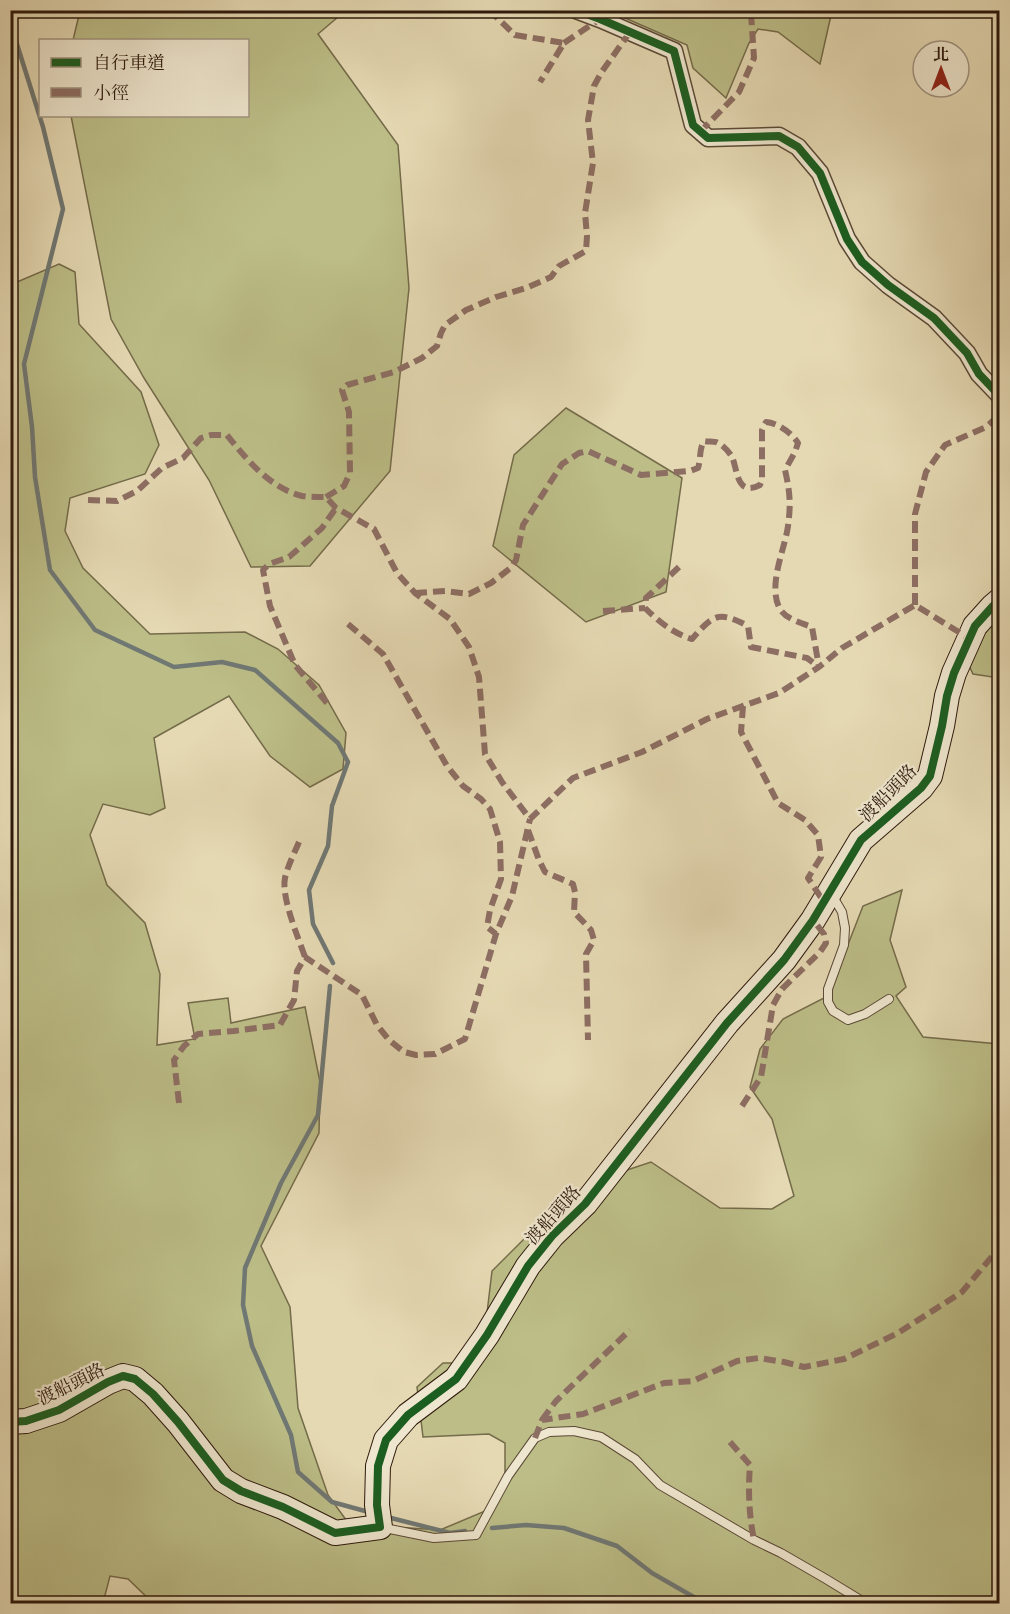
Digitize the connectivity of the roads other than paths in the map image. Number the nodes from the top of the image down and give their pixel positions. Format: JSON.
{"nodes":[{"id":1,"x":576,"y":10,"type":"edge"},
{"id":2,"x":999,"y":396,"type":"edge"},
{"id":3,"x":999,"y":600,"type":"edge"},
{"id":4,"x":830,"y":892,"type":"junction"},
{"id":5,"x":889,"y":999,"type":"dead end"},
{"id":6,"x":10,"y":1422,"type":"edge"},
{"id":7,"x":380,"y":1527,"type":"junction"},
{"id":8,"x":867,"y":1604,"type":"edge"}],
"edges":[{"from":1,"to":2,"type":"street"},
{"from":3,"to":4,"type":"street","name":"渡船頭路"},
{"from":4,"to":5,"type":"lane"},
{"from":4,"to":7,"type":"street","name":"渡船頭路"},
{"from":6,"to":7,"type":"street","name":"渡船頭路"},
{"from":7,"to":8,"type":"lane"}]}
